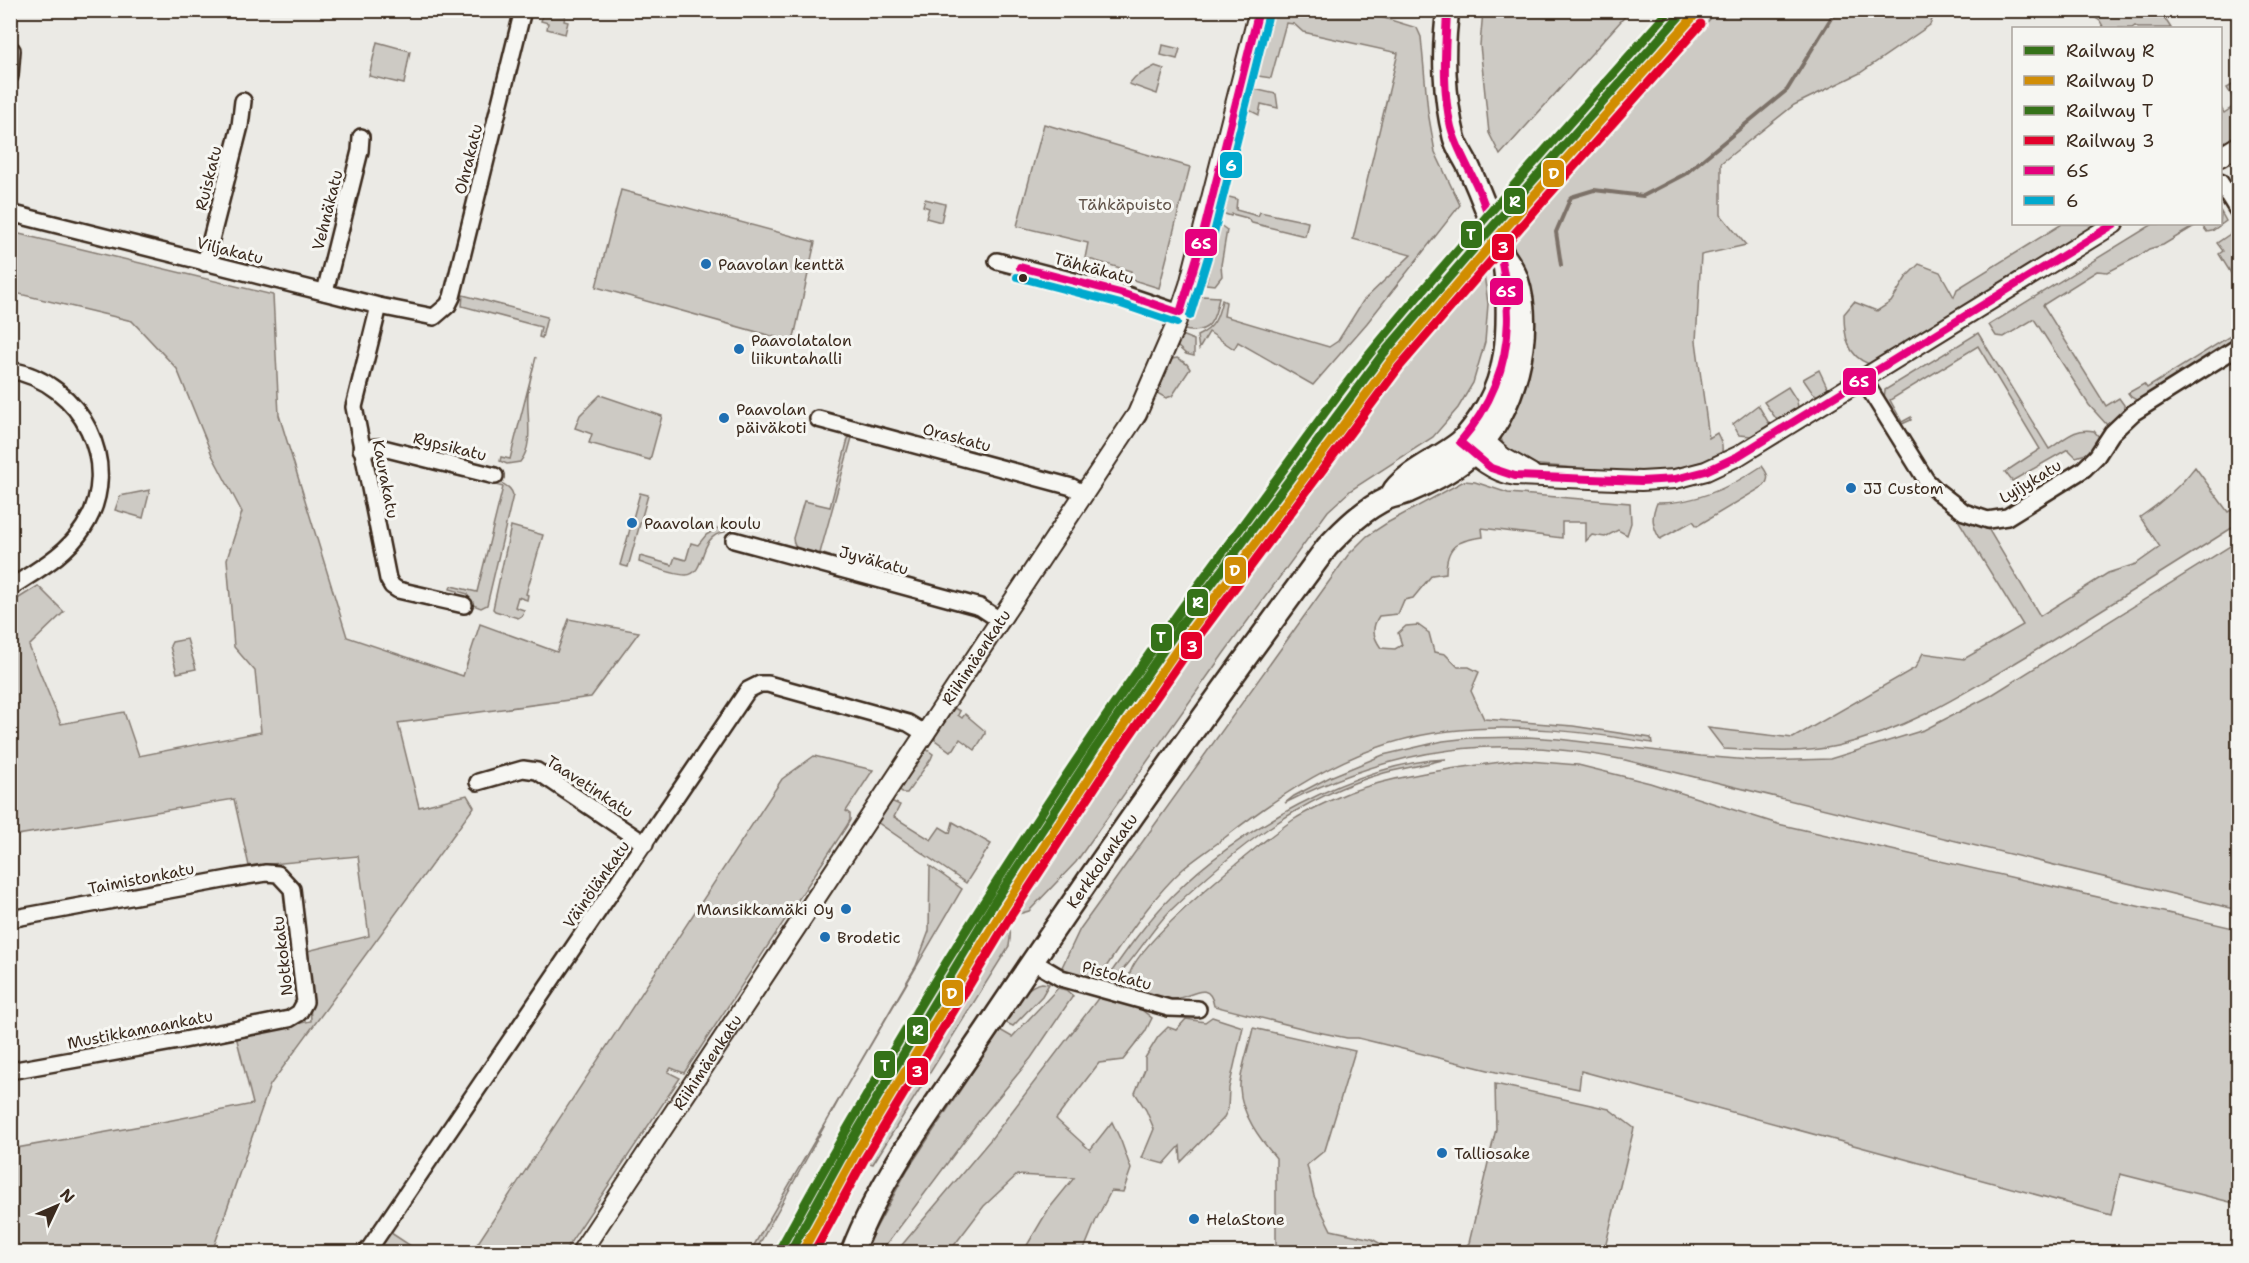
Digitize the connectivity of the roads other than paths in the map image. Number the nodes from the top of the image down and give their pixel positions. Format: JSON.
{"nodes":[{"id":1,"x":523,"y":10,"type":"edge"},
{"id":2,"x":1259,"y":10,"type":"edge"},
{"id":3,"x":1451,"y":12,"type":"edge"},
{"id":4,"x":12,"y":50,"type":"dead end"},
{"id":5,"x":10,"y":76,"type":"edge"},
{"id":6,"x":243,"y":101,"type":"dead end"},
{"id":7,"x":361,"y":137,"type":"dead end"},
{"id":8,"x":2238,"y":146,"type":"edge"},
{"id":9,"x":2222,"y":156,"type":"edge"},
{"id":10,"x":2222,"y":185,"type":"edge"},
{"id":11,"x":2238,"y":211,"type":"edge"},
{"id":12,"x":10,"y":213,"type":"edge"},
{"id":13,"x":2112,"y":225,"type":"edge"},
{"id":14,"x":998,"y":261,"type":"dead end"},
{"id":15,"x":205,"y":262,"type":"junction"},
{"id":16,"x":325,"y":292,"type":"junction"},
{"id":17,"x":379,"y":306,"type":"junction"},
{"id":18,"x":441,"y":312,"type":"joint"},
{"id":19,"x":1180,"y":313,"type":"junction"},
{"id":20,"x":2238,"y":348,"type":"edge"},
{"id":21,"x":10,"y":370,"type":"edge"},
{"id":22,"x":1863,"y":378,"type":"junction"},
{"id":23,"x":819,"y":419,"type":"dead end"},
{"id":24,"x":1472,"y":441,"type":"junction"},
{"id":25,"x":361,"y":449,"type":"junction"},
{"id":26,"x":495,"y":476,"type":"dead end"},
{"id":27,"x":1084,"y":494,"type":"junction"},
{"id":28,"x":734,"y":540,"type":"dead end"},
{"id":29,"x":10,"y":588,"type":"edge"},
{"id":30,"x":464,"y":605,"type":"dead end"},
{"id":31,"x":1001,"y":621,"type":"junction"},
{"id":32,"x":926,"y":734,"type":"junction"},
{"id":33,"x":478,"y":782,"type":"dead end"},
{"id":34,"x":645,"y":844,"type":"junction"},
{"id":35,"x":278,"y":874,"type":"joint"},
{"id":36,"x":10,"y":919,"type":"edge"},
{"id":37,"x":1032,"y":961,"type":"junction"},
{"id":38,"x":1197,"y":1009,"type":"dead end"},
{"id":39,"x":277,"y":1021,"type":"joint"},
{"id":40,"x":10,"y":1071,"type":"edge"},
{"id":41,"x":367,"y":1252,"type":"edge"},
{"id":42,"x":581,"y":1252,"type":"edge"},
{"id":43,"x":852,"y":1252,"type":"edge"}],
"edges":[{"from":1,"to":18,"type":"street","name":"Ohrakatu"},
{"from":2,"to":19,"type":"street","name":"Riihimäenkatu"},
{"from":3,"to":24,"type":"main road"},
{"from":4,"to":5,"type":"street"},
{"from":6,"to":15,"type":"street","name":"Ruiskatu"},
{"from":7,"to":16,"type":"street","name":"Vehnäkatu"},
{"from":8,"to":9,"type":"street"},
{"from":10,"to":11,"type":"street"},
{"from":12,"to":15,"type":"street","name":"Viljakatu"},
{"from":13,"to":22,"type":"street"},
{"from":14,"to":19,"type":"street","name":"Tähkäkatu"},
{"from":15,"to":16,"type":"street","name":"Viljakatu"},
{"from":16,"to":17,"type":"street","name":"Viljakatu"},
{"from":17,"to":18,"type":"street","name":"Viljakatu"},
{"from":17,"to":25,"type":"street","name":"Kaurakatu"},
{"from":19,"to":27,"type":"street","name":"Riihimäenkatu"},
{"from":20,"to":22,"type":"street","name":"Lyijykatu"},
{"from":21,"to":29,"type":"street"},
{"from":22,"to":24,"type":"street"},
{"from":23,"to":27,"type":"street","name":"Oraskatu"},
{"from":24,"to":37,"type":"main road","name":"Kerkkolankatu"},
{"from":25,"to":26,"type":"street","name":"Rypsikatu"},
{"from":25,"to":30,"type":"street","name":"Kaurakatu"},
{"from":27,"to":31,"type":"street","name":"Riihimäenkatu"},
{"from":28,"to":31,"type":"street","name":"Jyväkatu"},
{"from":31,"to":32,"type":"street","name":"Riihimäenkatu"},
{"from":32,"to":34,"type":"street","name":"Väinölänkatu"},
{"from":32,"to":42,"type":"street","name":"Riihimäenkatu"},
{"from":33,"to":34,"type":"street","name":"Taavetinkatu"},
{"from":34,"to":41,"type":"street","name":"Väinölänkatu"},
{"from":35,"to":36,"type":"street","name":"Taimistonkatu"},
{"from":35,"to":39,"type":"street","name":"Notkokatu"},
{"from":37,"to":38,"type":"street","name":"Pistokatu"},
{"from":37,"to":43,"type":"main road","name":"Kerkkolankatu"},
{"from":39,"to":40,"type":"street","name":"Mustikkamaankatu"}]}
